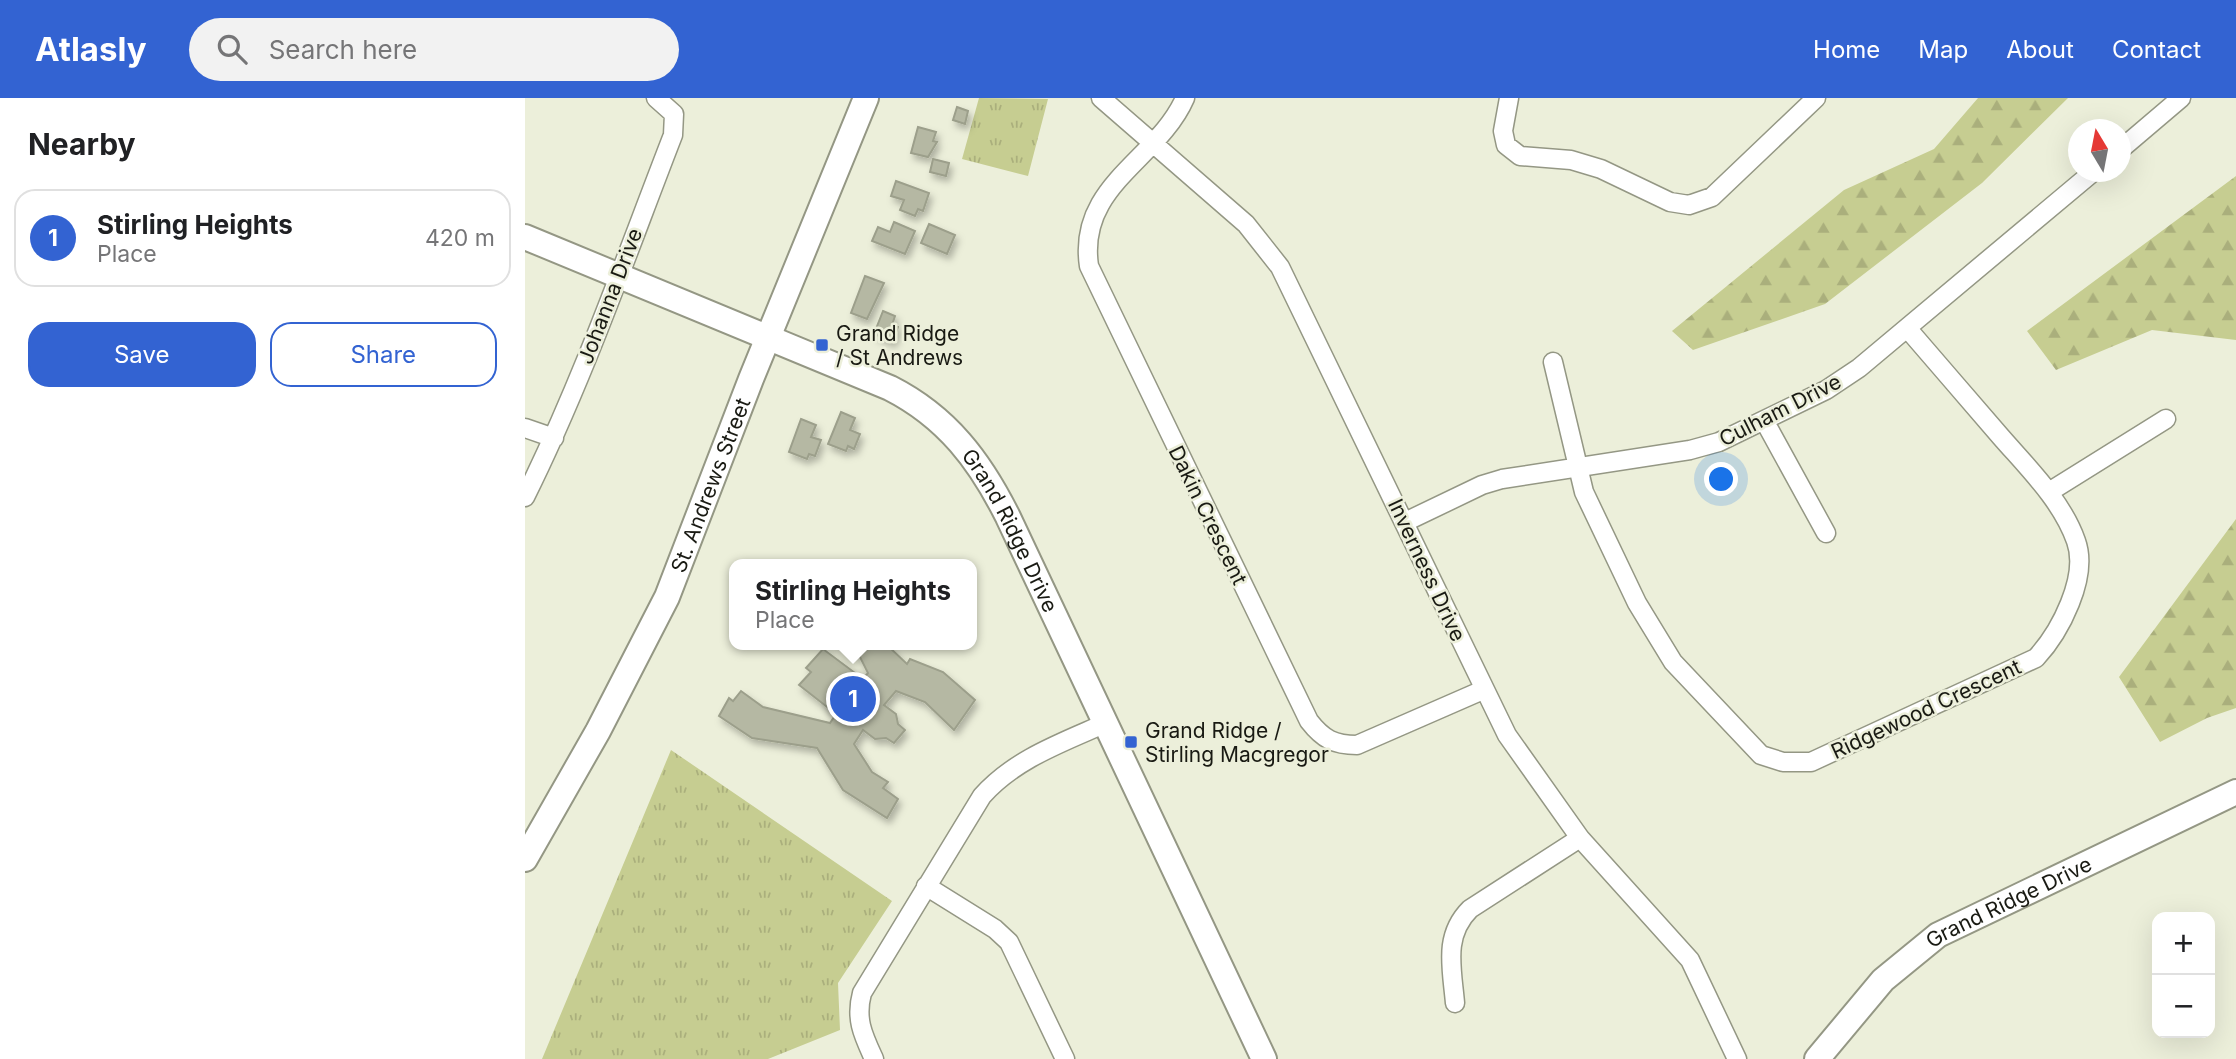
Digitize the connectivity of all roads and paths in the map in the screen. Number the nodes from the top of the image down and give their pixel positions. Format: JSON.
{"nodes":[{"id":1,"x":656,"y":98,"type":"edge"},
{"id":2,"x":866,"y":98,"type":"edge"},
{"id":3,"x":1101,"y":98,"type":"edge"},
{"id":4,"x":1185,"y":98,"type":"edge"},
{"id":5,"x":1510,"y":98,"type":"edge"},
{"id":6,"x":1816,"y":98,"type":"edge"},
{"id":7,"x":2181,"y":98,"type":"edge"},
{"id":8,"x":1153,"y":140,"type":"junction"},
{"id":9,"x":2131,"y":140,"type":"edge"},
{"id":10,"x":2081,"y":182,"type":"edge"},
{"id":11,"x":525,"y":237,"type":"edge"},
{"id":12,"x":619,"y":275,"type":"junction"},
{"id":13,"x":1907,"y":328,"type":"junction"},
{"id":14,"x":770,"y":338,"type":"junction"},
{"id":15,"x":1553,"y":362,"type":"dead end"},
{"id":16,"x":2166,"y":419,"type":"dead end"},
{"id":17,"x":1765,"y":422,"type":"junction"},
{"id":18,"x":525,"y":428,"type":"edge"},
{"id":19,"x":554,"y":438,"type":"junction"},
{"id":20,"x":1577,"y":466,"type":"junction"},
{"id":21,"x":2049,"y":492,"type":"junction"},
{"id":22,"x":525,"y":497,"type":"edge"},
{"id":23,"x":1405,"y":522,"type":"junction"},
{"id":24,"x":1826,"y":533,"type":"dead end"},
{"id":25,"x":1483,"y":690,"type":"junction"},
{"id":26,"x":1106,"y":723,"type":"junction"},
{"id":27,"x":2236,"y":792,"type":"edge"},
{"id":28,"x":1580,"y":838,"type":"junction"},
{"id":29,"x":525,"y":859,"type":"edge"},
{"id":30,"x":926,"y":886,"type":"junction"},
{"id":31,"x":1455,"y":1003,"type":"dead end"},
{"id":32,"x":874,"y":1059,"type":"edge"},
{"id":33,"x":1065,"y":1059,"type":"edge"},
{"id":34,"x":1265,"y":1059,"type":"edge"},
{"id":35,"x":1737,"y":1059,"type":"edge"},
{"id":36,"x":1817,"y":1059,"type":"edge"}],
"edges":[{"from":1,"to":12,"type":"street","name":"Johanna Drive"},
{"from":2,"to":14,"type":"street","name":"St. Andrews Street"},
{"from":3,"to":8,"type":"street","name":"Inverness Drive"},
{"from":4,"to":8,"type":"street","name":"Dakin Crescent"},
{"from":5,"to":6,"type":"street"},
{"from":7,"to":9,"type":"street"},
{"from":8,"to":23,"type":"street","name":"Inverness Drive"},
{"from":8,"to":25,"type":"street","name":"Dakin Crescent"},
{"from":10,"to":13,"type":"street","name":"Culham Drive"},
{"from":11,"to":12,"type":"street","name":"Grand Ridge Drive"},
{"from":12,"to":14,"type":"street","name":"Grand Ridge Drive"},
{"from":12,"to":19,"type":"street","name":"Johanna Drive"},
{"from":13,"to":17,"type":"street","name":"Culham Drive"},
{"from":13,"to":21,"type":"street","name":"Ridgewood Crescent"},
{"from":14,"to":26,"type":"street","name":"Grand Ridge Drive"},
{"from":14,"to":29,"type":"street","name":"St. Andrews Street"},
{"from":15,"to":20,"type":"street","name":"Ridgewood Crescent"},
{"from":16,"to":21,"type":"street"},
{"from":17,"to":20,"type":"street","name":"Culham Drive"},
{"from":17,"to":24,"type":"street"},
{"from":18,"to":19,"type":"street"},
{"from":19,"to":22,"type":"street","name":"Johanna Drive"},
{"from":20,"to":21,"type":"street","name":"Ridgewood Crescent"},
{"from":20,"to":23,"type":"street","name":"Culham Drive"},
{"from":23,"to":25,"type":"street","name":"Inverness Drive"},
{"from":25,"to":28,"type":"street","name":"Inverness Drive"},
{"from":26,"to":30,"type":"street"},
{"from":26,"to":34,"type":"street","name":"Grand Ridge Drive"},
{"from":27,"to":36,"type":"street","name":"Grand Ridge Drive"},
{"from":28,"to":31,"type":"street"},
{"from":28,"to":35,"type":"street","name":"Inverness Drive"},
{"from":30,"to":32,"type":"street"},
{"from":30,"to":33,"type":"street"}]}
